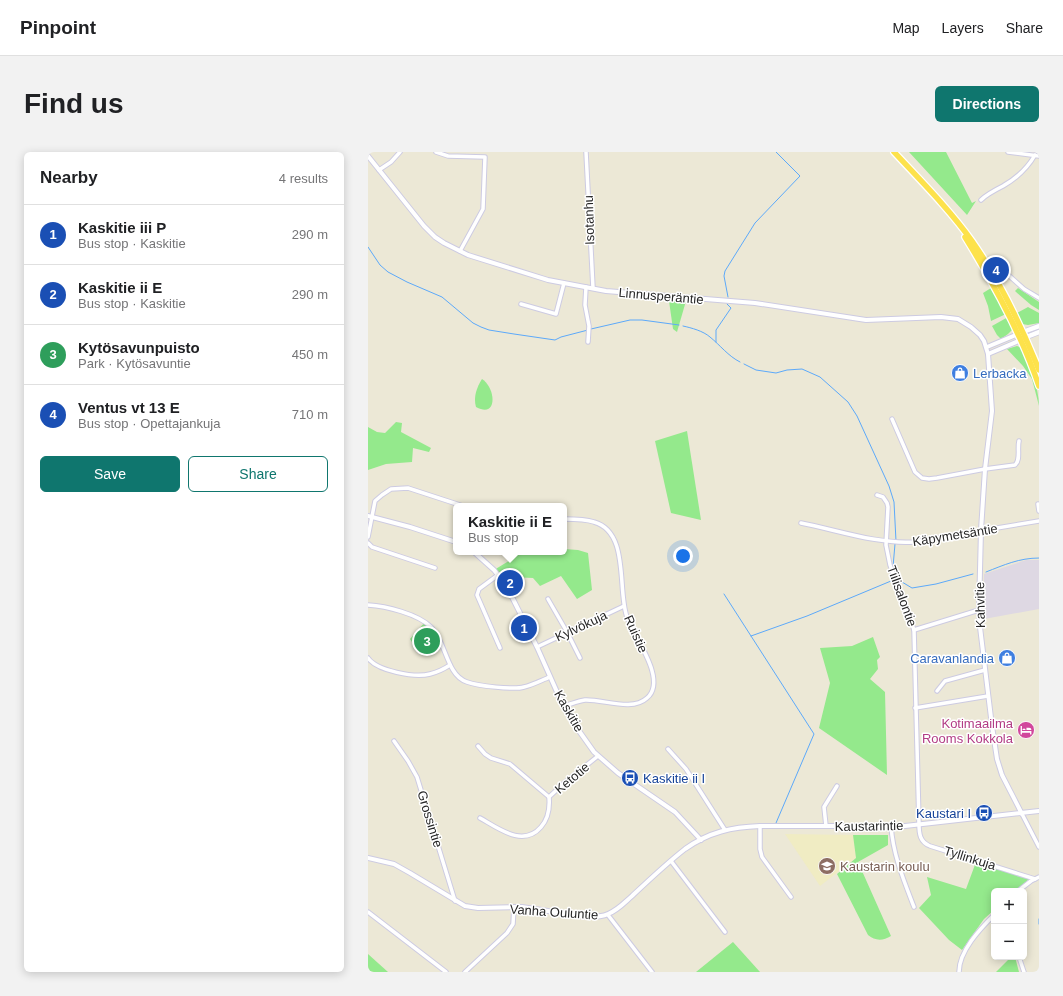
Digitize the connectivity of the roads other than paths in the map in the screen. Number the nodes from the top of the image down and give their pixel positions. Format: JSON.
{"nodes":[{"id":1,"x":400,"y":152,"type":"edge"},
{"id":2,"x":436,"y":152,"type":"edge"},
{"id":3,"x":586,"y":152,"type":"edge"},
{"id":4,"x":894,"y":152,"type":"edge"},
{"id":5,"x":1008,"y":152,"type":"edge"},
{"id":6,"x":368,"y":156,"type":"edge"},
{"id":7,"x":1037,"y":156,"type":"edge"},
{"id":8,"x":379,"y":170,"type":"junction"},
{"id":9,"x":981,"y":200,"type":"dead end"},
{"id":10,"x":460,"y":251,"type":"junction"},
{"id":11,"x":997,"y":265,"type":"dead end"},
{"id":12,"x":564,"y":283,"type":"junction"},
{"id":13,"x":586,"y":287,"type":"junction"},
{"id":14,"x":592,"y":288,"type":"junction"},
{"id":15,"x":1039,"y":298,"type":"edge"},
{"id":16,"x":520,"y":304,"type":"dead end"},
{"id":17,"x":1039,"y":326,"type":"edge"},
{"id":18,"x":1020,"y":332,"type":"junction"},
{"id":19,"x":1039,"y":332,"type":"edge"},
{"id":20,"x":1023,"y":339,"type":"junction"},
{"id":21,"x":588,"y":342,"type":"dead end"},
{"id":22,"x":987,"y":347,"type":"junction"},
{"id":23,"x":988,"y":354,"type":"junction"},
{"id":24,"x":1039,"y":370,"type":"edge"},
{"id":25,"x":1039,"y":386,"type":"edge"},
{"id":26,"x":892,"y":419,"type":"dead end"},
{"id":27,"x":1019,"y":442,"type":"dead end"},
{"id":28,"x":986,"y":469,"type":"junction"},
{"id":29,"x":877,"y":495,"type":"dead end"},
{"id":30,"x":454,"y":503,"type":"edge"},
{"id":31,"x":1038,"y":504,"type":"dead end"},
{"id":32,"x":1039,"y":511,"type":"edge"},
{"id":33,"x":370,"y":518,"type":"edge"},
{"id":34,"x":567,"y":519,"type":"edge"},
{"id":35,"x":1039,"y":521,"type":"edge"},
{"id":36,"x":801,"y":523,"type":"dead end"},
{"id":37,"x":981,"y":530,"type":"junction"},
{"id":38,"x":368,"y":537,"type":"edge"},
{"id":39,"x":453,"y":541,"type":"edge"},
{"id":40,"x":886,"y":541,"type":"junction"},
{"id":41,"x":368,"y":543,"type":"edge"},
{"id":42,"x":477,"y":555,"type":"edge"},
{"id":43,"x":434,"y":568,"type":"dead end"},
{"id":44,"x":498,"y":575,"type":"junction"},
{"id":45,"x":548,"y":599,"type":"dead end"},
{"id":46,"x":368,"y":605,"type":"edge"},
{"id":47,"x":624,"y":606,"type":"junction"},
{"id":48,"x":979,"y":610,"type":"junction"},
{"id":49,"x":914,"y":630,"type":"junction"},
{"id":50,"x":568,"y":632,"type":"junction"},
{"id":51,"x":537,"y":647,"type":"junction"},
{"id":52,"x":500,"y":648,"type":"dead end"},
{"id":53,"x":368,"y":658,"type":"edge"},
{"id":54,"x":580,"y":658,"type":"dead end"},
{"id":55,"x":450,"y":665,"type":"junction"},
{"id":56,"x":985,"y":670,"type":"junction"},
{"id":57,"x":550,"y":676,"type":"junction"},
{"id":58,"x":937,"y":691,"type":"dead end"},
{"id":59,"x":988,"y":696,"type":"junction"},
{"id":60,"x":564,"y":706,"type":"junction"},
{"id":61,"x":915,"y":708,"type":"junction"},
{"id":62,"x":394,"y":741,"type":"dead end"},
{"id":63,"x":478,"y":746,"type":"dead end"},
{"id":64,"x":668,"y":749,"type":"dead end"},
{"id":65,"x":598,"y":756,"type":"junction"},
{"id":66,"x":838,"y":786,"type":"dead end"},
{"id":67,"x":549,"y":798,"type":"junction"},
{"id":68,"x":1039,"y":811,"type":"edge"},
{"id":69,"x":1022,"y":814,"type":"junction"},
{"id":70,"x":480,"y":818,"type":"dead end"},
{"id":71,"x":919,"y":824,"type":"junction"},
{"id":72,"x":760,"y":826,"type":"junction"},
{"id":73,"x":826,"y":826,"type":"junction"},
{"id":74,"x":892,"y":826,"type":"junction"},
{"id":75,"x":725,"y":830,"type":"junction"},
{"id":76,"x":701,"y":840,"type":"junction"},
{"id":77,"x":1039,"y":847,"type":"edge"},
{"id":78,"x":368,"y":858,"type":"edge"},
{"id":79,"x":671,"y":861,"type":"junction"},
{"id":80,"x":1037,"y":878,"type":"edge"},
{"id":81,"x":1022,"y":888,"type":"edge"},
{"id":82,"x":791,"y":897,"type":"dead end"},
{"id":83,"x":455,"y":901,"type":"junction"},
{"id":84,"x":914,"y":907,"type":"dead end"},
{"id":85,"x":514,"y":908,"type":"junction"},
{"id":86,"x":368,"y":912,"type":"edge"},
{"id":87,"x":608,"y":915,"type":"junction"},
{"id":88,"x":991,"y":919,"type":"edge"},
{"id":89,"x":726,"y":932,"type":"dead end"},
{"id":90,"x":1020,"y":960,"type":"edge"},
{"id":91,"x":446,"y":972,"type":"edge"},
{"id":92,"x":465,"y":972,"type":"edge"},
{"id":93,"x":652,"y":972,"type":"edge"},
{"id":94,"x":959,"y":972,"type":"edge"},
{"id":95,"x":1024,"y":972,"type":"edge"}],
"edges":[{"from":1,"to":8,"type":"street"},
{"from":2,"to":10,"type":"street"},
{"from":3,"to":14,"type":"street","name":"Isotanhu"},
{"from":4,"to":18,"type":"highway"},
{"from":5,"to":7,"type":"street"},
{"from":6,"to":8,"type":"street","name":"Linnusperäntie"},
{"from":7,"to":9,"type":"street"},
{"from":8,"to":10,"type":"street","name":"Linnusperäntie"},
{"from":10,"to":12,"type":"street","name":"Linnusperäntie"},
{"from":11,"to":15,"type":"street"},
{"from":12,"to":13,"type":"street","name":"Linnusperäntie"},
{"from":12,"to":16,"type":"street"},
{"from":13,"to":14,"type":"street","name":"Linnusperäntie"},
{"from":13,"to":21,"type":"street"},
{"from":14,"to":22,"type":"street","name":"Linnusperäntie"},
{"from":17,"to":18,"type":"main road"},
{"from":18,"to":20,"type":"highway"},
{"from":18,"to":22,"type":"street"},
{"from":19,"to":20,"type":"main road"},
{"from":20,"to":23,"type":"street"},
{"from":20,"to":24,"type":"highway"},
{"from":20,"to":25,"type":"highway"},
{"from":22,"to":23,"type":"street","name":"Linnusperäntie"},
{"from":23,"to":28,"type":"street","name":"Kahvitie"},
{"from":26,"to":28,"type":"street"},
{"from":27,"to":28,"type":"street"},
{"from":28,"to":37,"type":"street","name":"Kahvitie"},
{"from":29,"to":40,"type":"street","name":"Tiilisalontie"},
{"from":30,"to":33,"type":"street"},
{"from":31,"to":32,"type":"street"},
{"from":33,"to":38,"type":"street"},
{"from":33,"to":39,"type":"street"},
{"from":34,"to":47,"type":"street","name":"Ruistie"},
{"from":35,"to":37,"type":"street","name":"Käpymetsäntie"},
{"from":36,"to":40,"type":"street","name":"Käpymetsäntie"},
{"from":37,"to":40,"type":"street","name":"Käpymetsäntie"},
{"from":37,"to":48,"type":"street","name":"Kahvitie"},
{"from":40,"to":49,"type":"street","name":"Tiilisalontie"},
{"from":41,"to":43,"type":"street"},
{"from":42,"to":44,"type":"street","name":"Kaskitie"},
{"from":44,"to":51,"type":"street","name":"Kaskitie"},
{"from":44,"to":52,"type":"street"},
{"from":45,"to":50,"type":"street"},
{"from":46,"to":55,"type":"street"},
{"from":47,"to":50,"type":"street","name":"Kylvökuja"},
{"from":47,"to":60,"type":"street","name":"Ruistie"},
{"from":48,"to":49,"type":"street"},
{"from":48,"to":56,"type":"street","name":"Kahvitie"},
{"from":49,"to":61,"type":"street","name":"Tiilisalontie"},
{"from":50,"to":51,"type":"street","name":"Kylvökuja"},
{"from":50,"to":54,"type":"street"},
{"from":51,"to":57,"type":"street","name":"Kaskitie"},
{"from":53,"to":55,"type":"street"},
{"from":55,"to":57,"type":"street"},
{"from":56,"to":58,"type":"street"},
{"from":56,"to":59,"type":"street","name":"Kahvitie"},
{"from":57,"to":60,"type":"street","name":"Kaskitie"},
{"from":59,"to":61,"type":"street"},
{"from":59,"to":69,"type":"street","name":"Kahvitie"},
{"from":60,"to":65,"type":"street","name":"Kaskitie"},
{"from":61,"to":71,"type":"street","name":"Tiilisalontie"},
{"from":62,"to":83,"type":"street","name":"Grossintie"},
{"from":63,"to":67,"type":"street"},
{"from":64,"to":75,"type":"street"},
{"from":65,"to":67,"type":"street","name":"Ketotie"},
{"from":65,"to":76,"type":"street","name":"Kaskitie"},
{"from":66,"to":73,"type":"street"},
{"from":67,"to":70,"type":"street","name":"Ketotie"},
{"from":68,"to":69,"type":"street","name":"Kaustarintie"},
{"from":69,"to":71,"type":"street","name":"Kaustarintie"},
{"from":69,"to":77,"type":"street","name":"Kahvitie"},
{"from":71,"to":74,"type":"street","name":"Kaustarintie"},
{"from":71,"to":80,"type":"street","name":"Tyllinkuja"},
{"from":72,"to":73,"type":"street","name":"Kaustarintie"},
{"from":72,"to":75,"type":"street","name":"Kaustarintie"},
{"from":72,"to":82,"type":"street"},
{"from":73,"to":74,"type":"street","name":"Kaustarintie"},
{"from":74,"to":84,"type":"street"},
{"from":75,"to":76,"type":"street","name":"Kaustarintie"},
{"from":76,"to":79,"type":"street","name":"Vanha Ouluntie"},
{"from":78,"to":83,"type":"street","name":"Vanha Ouluntie"},
{"from":79,"to":87,"type":"street","name":"Vanha Ouluntie"},
{"from":79,"to":89,"type":"street"},
{"from":80,"to":81,"type":"street"},
{"from":83,"to":85,"type":"street","name":"Vanha Ouluntie"},
{"from":85,"to":87,"type":"street","name":"Vanha Ouluntie"},
{"from":85,"to":92,"type":"street"},
{"from":86,"to":91,"type":"street"},
{"from":87,"to":93,"type":"street"},
{"from":88,"to":94,"type":"street"},
{"from":90,"to":95,"type":"street"}]}
